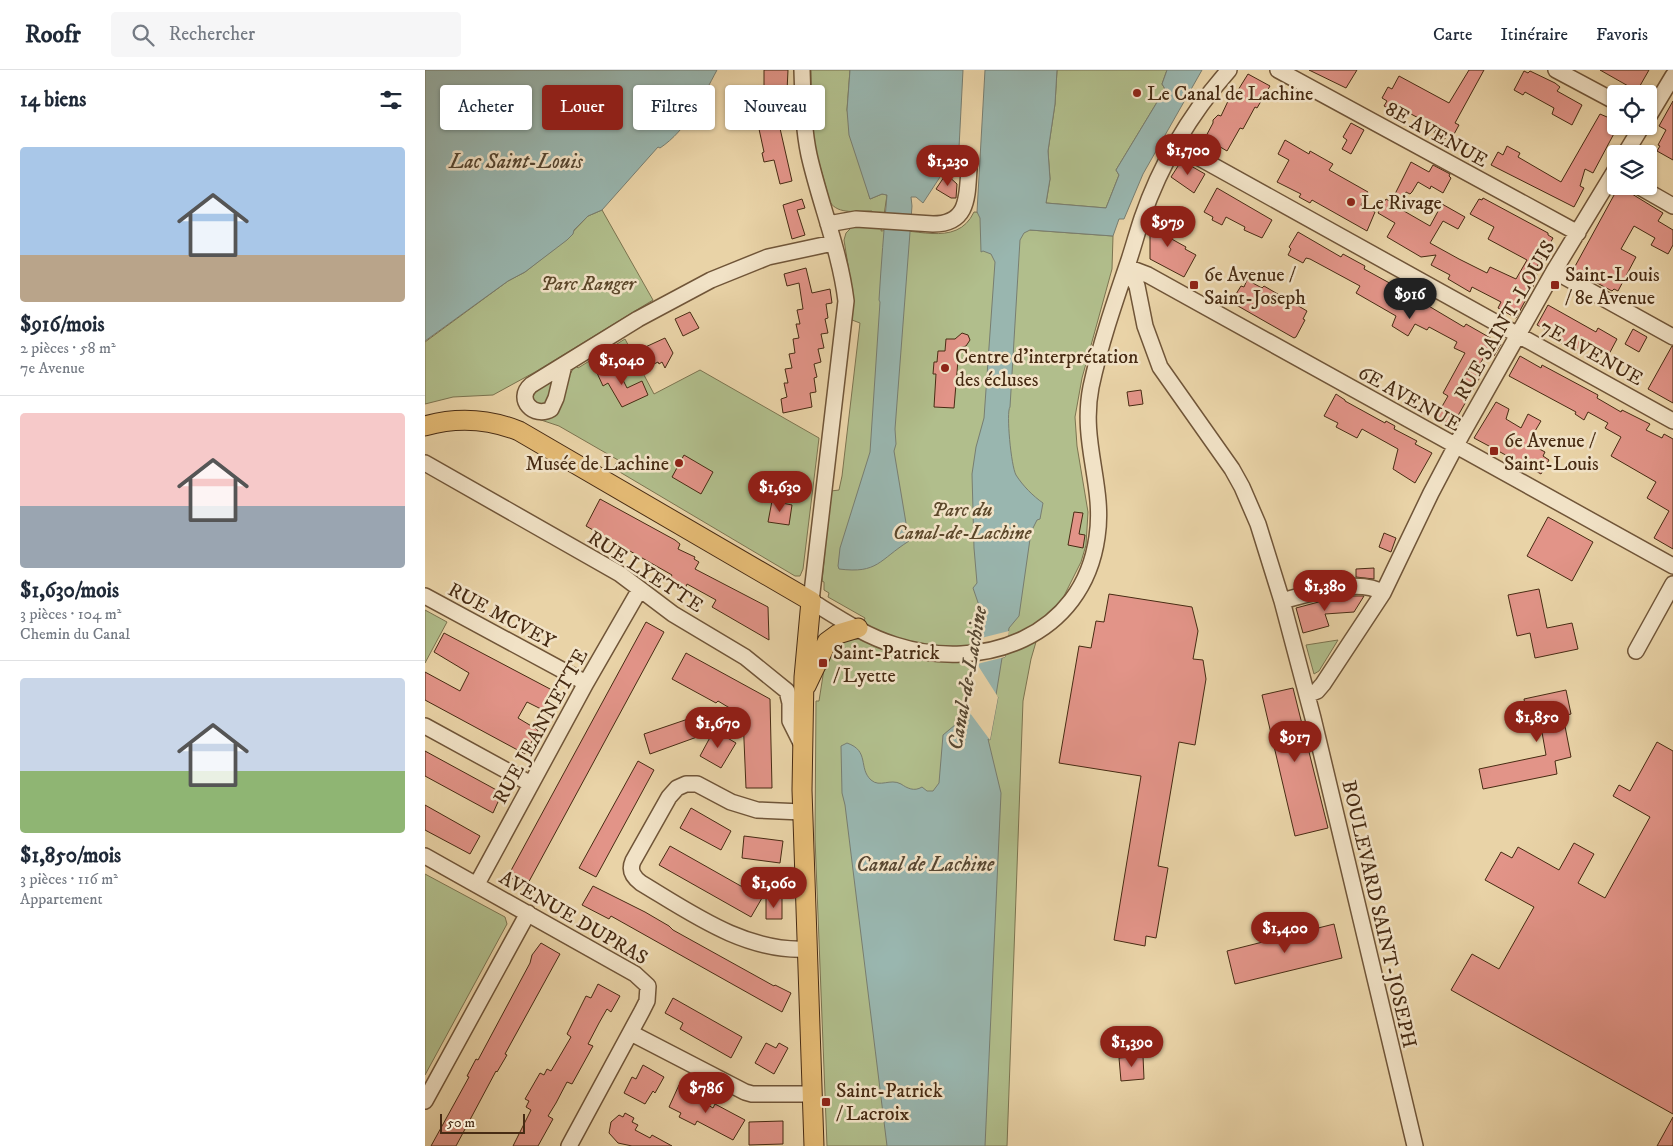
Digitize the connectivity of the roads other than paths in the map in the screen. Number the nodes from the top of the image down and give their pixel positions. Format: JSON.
{"nodes":[{"id":1,"x":802,"y":70,"type":"edge"},
{"id":2,"x":1229,"y":70,"type":"edge"},
{"id":3,"x":1278,"y":70,"type":"edge"},
{"id":4,"x":1556,"y":70,"type":"edge"},
{"id":5,"x":1673,"y":76,"type":"edge"},
{"id":6,"x":1607,"y":97,"type":"edge"},
{"id":7,"x":1657,"y":103,"type":"edge"},
{"id":8,"x":1176,"y":145,"type":"junction"},
{"id":9,"x":969,"y":169,"type":"dead end"},
{"id":10,"x":1607,"y":185,"type":"edge"},
{"id":11,"x":1654,"y":195,"type":"edge"},
{"id":12,"x":1673,"y":206,"type":"edge"},
{"id":13,"x":828,"y":224,"type":"junction"},
{"id":14,"x":1578,"y":233,"type":"junction"},
{"id":15,"x":833,"y":243,"type":"junction"},
{"id":16,"x":1127,"y":267,"type":"junction"},
{"id":17,"x":1554,"y":272,"type":"junction"},
{"id":18,"x":1519,"y":334,"type":"junction"},
{"id":19,"x":1673,"y":337,"type":"edge"},
{"id":20,"x":565,"y":365,"type":"dead end"},
{"id":21,"x":1673,"y":421,"type":"edge"},
{"id":22,"x":425,"y":426,"type":"edge"},
{"id":23,"x":1456,"y":446,"type":"junction"},
{"id":24,"x":425,"y":463,"type":"edge"},
{"id":25,"x":1673,"y":566,"type":"edge"},
{"id":26,"x":1673,"y":584,"type":"edge"},
{"id":27,"x":640,"y":589,"type":"junction"},
{"id":28,"x":1383,"y":593,"type":"junction"},
{"id":29,"x":425,"y":596,"type":"edge"},
{"id":30,"x":811,"y":601,"type":"junction"},
{"id":31,"x":1282,"y":601,"type":"junction"},
{"id":32,"x":858,"y":628,"type":"junction"},
{"id":33,"x":1636,"y":651,"type":"dead end"},
{"id":34,"x":585,"y":683,"type":"junction"},
{"id":35,"x":795,"y":691,"type":"junction"},
{"id":36,"x":1307,"y":695,"type":"junction"},
{"id":37,"x":425,"y":726,"type":"edge"},
{"id":38,"x":531,"y":784,"type":"junction"},
{"id":39,"x":802,"y":812,"type":"junction"},
{"id":40,"x":425,"y":856,"type":"edge"},
{"id":41,"x":477,"y":884,"type":"junction"},
{"id":42,"x":528,"y":913,"type":"junction"},
{"id":43,"x":806,"y":950,"type":"junction"},
{"id":44,"x":631,"y":1033,"type":"junction"},
{"id":45,"x":812,"y":1094,"type":"junction"},
{"id":46,"x":425,"y":1102,"type":"edge"},
{"id":47,"x":571,"y":1145,"type":"edge"},
{"id":48,"x":814,"y":1146,"type":"edge"},
{"id":49,"x":1415,"y":1146,"type":"edge"}],
"edges":[{"from":1,"to":13,"type":"street"},
{"from":2,"to":8,"type":"street"},
{"from":3,"to":14,"type":"street","name":"8E AVENUE"},
{"from":4,"to":6,"type":"street"},
{"from":5,"to":7,"type":"street"},
{"from":8,"to":16,"type":"street"},
{"from":8,"to":18,"type":"street","name":"7E AVENUE"},
{"from":9,"to":13,"type":"street"},
{"from":10,"to":14,"type":"street","name":"RUE SAINT-LOUIS"},
{"from":11,"to":12,"type":"street"},
{"from":13,"to":15,"type":"street"},
{"from":14,"to":17,"type":"street","name":"RUE SAINT-LOUIS"},
{"from":15,"to":20,"type":"street"},
{"from":15,"to":30,"type":"street"},
{"from":16,"to":23,"type":"street","name":"6E AVENUE"},
{"from":16,"to":31,"type":"street","name":"BOULEVARD SAINT-JOSEPH"},
{"from":16,"to":32,"type":"street"},
{"from":17,"to":18,"type":"street","name":"RUE SAINT-LOUIS"},
{"from":17,"to":19,"type":"street"},
{"from":18,"to":21,"type":"street","name":"7E AVENUE"},
{"from":18,"to":23,"type":"street","name":"RUE SAINT-LOUIS"},
{"from":22,"to":30,"type":"main road"},
{"from":23,"to":25,"type":"street","name":"6E AVENUE"},
{"from":23,"to":28,"type":"street","name":"RUE SAINT-LOUIS"},
{"from":24,"to":27,"type":"street","name":"RUE LYETTE"},
{"from":26,"to":33,"type":"street"},
{"from":27,"to":34,"type":"street","name":"RUE JEANNETTE"},
{"from":27,"to":35,"type":"street","name":"RUE LYETTE"},
{"from":28,"to":31,"type":"street"},
{"from":28,"to":36,"type":"street","name":"RUE SAINT-LOUIS"},
{"from":29,"to":34,"type":"street","name":"RUE MCVEY"},
{"from":30,"to":32,"type":"street"},
{"from":30,"to":35,"type":"main road"},
{"from":31,"to":36,"type":"street","name":"BOULEVARD SAINT-JOSEPH"},
{"from":32,"to":35,"type":"main road"},
{"from":34,"to":38,"type":"street","name":"RUE JEANNETTE"},
{"from":35,"to":39,"type":"main road"},
{"from":36,"to":49,"type":"street","name":"BOULEVARD SAINT-JOSEPH"},
{"from":37,"to":38,"type":"street"},
{"from":38,"to":41,"type":"street","name":"RUE JEANNETTE"},
{"from":39,"to":43,"type":"main road"},
{"from":39,"to":43,"type":"street"},
{"from":40,"to":41,"type":"street","name":"AVENUE DUPRAS"},
{"from":41,"to":42,"type":"street","name":"AVENUE DUPRAS"},
{"from":42,"to":44,"type":"street","name":"AVENUE DUPRAS"},
{"from":42,"to":46,"type":"street"},
{"from":43,"to":45,"type":"main road"},
{"from":44,"to":45,"type":"street"},
{"from":44,"to":47,"type":"street","name":"AVENUE DUPRAS"},
{"from":45,"to":48,"type":"main road"}]}
